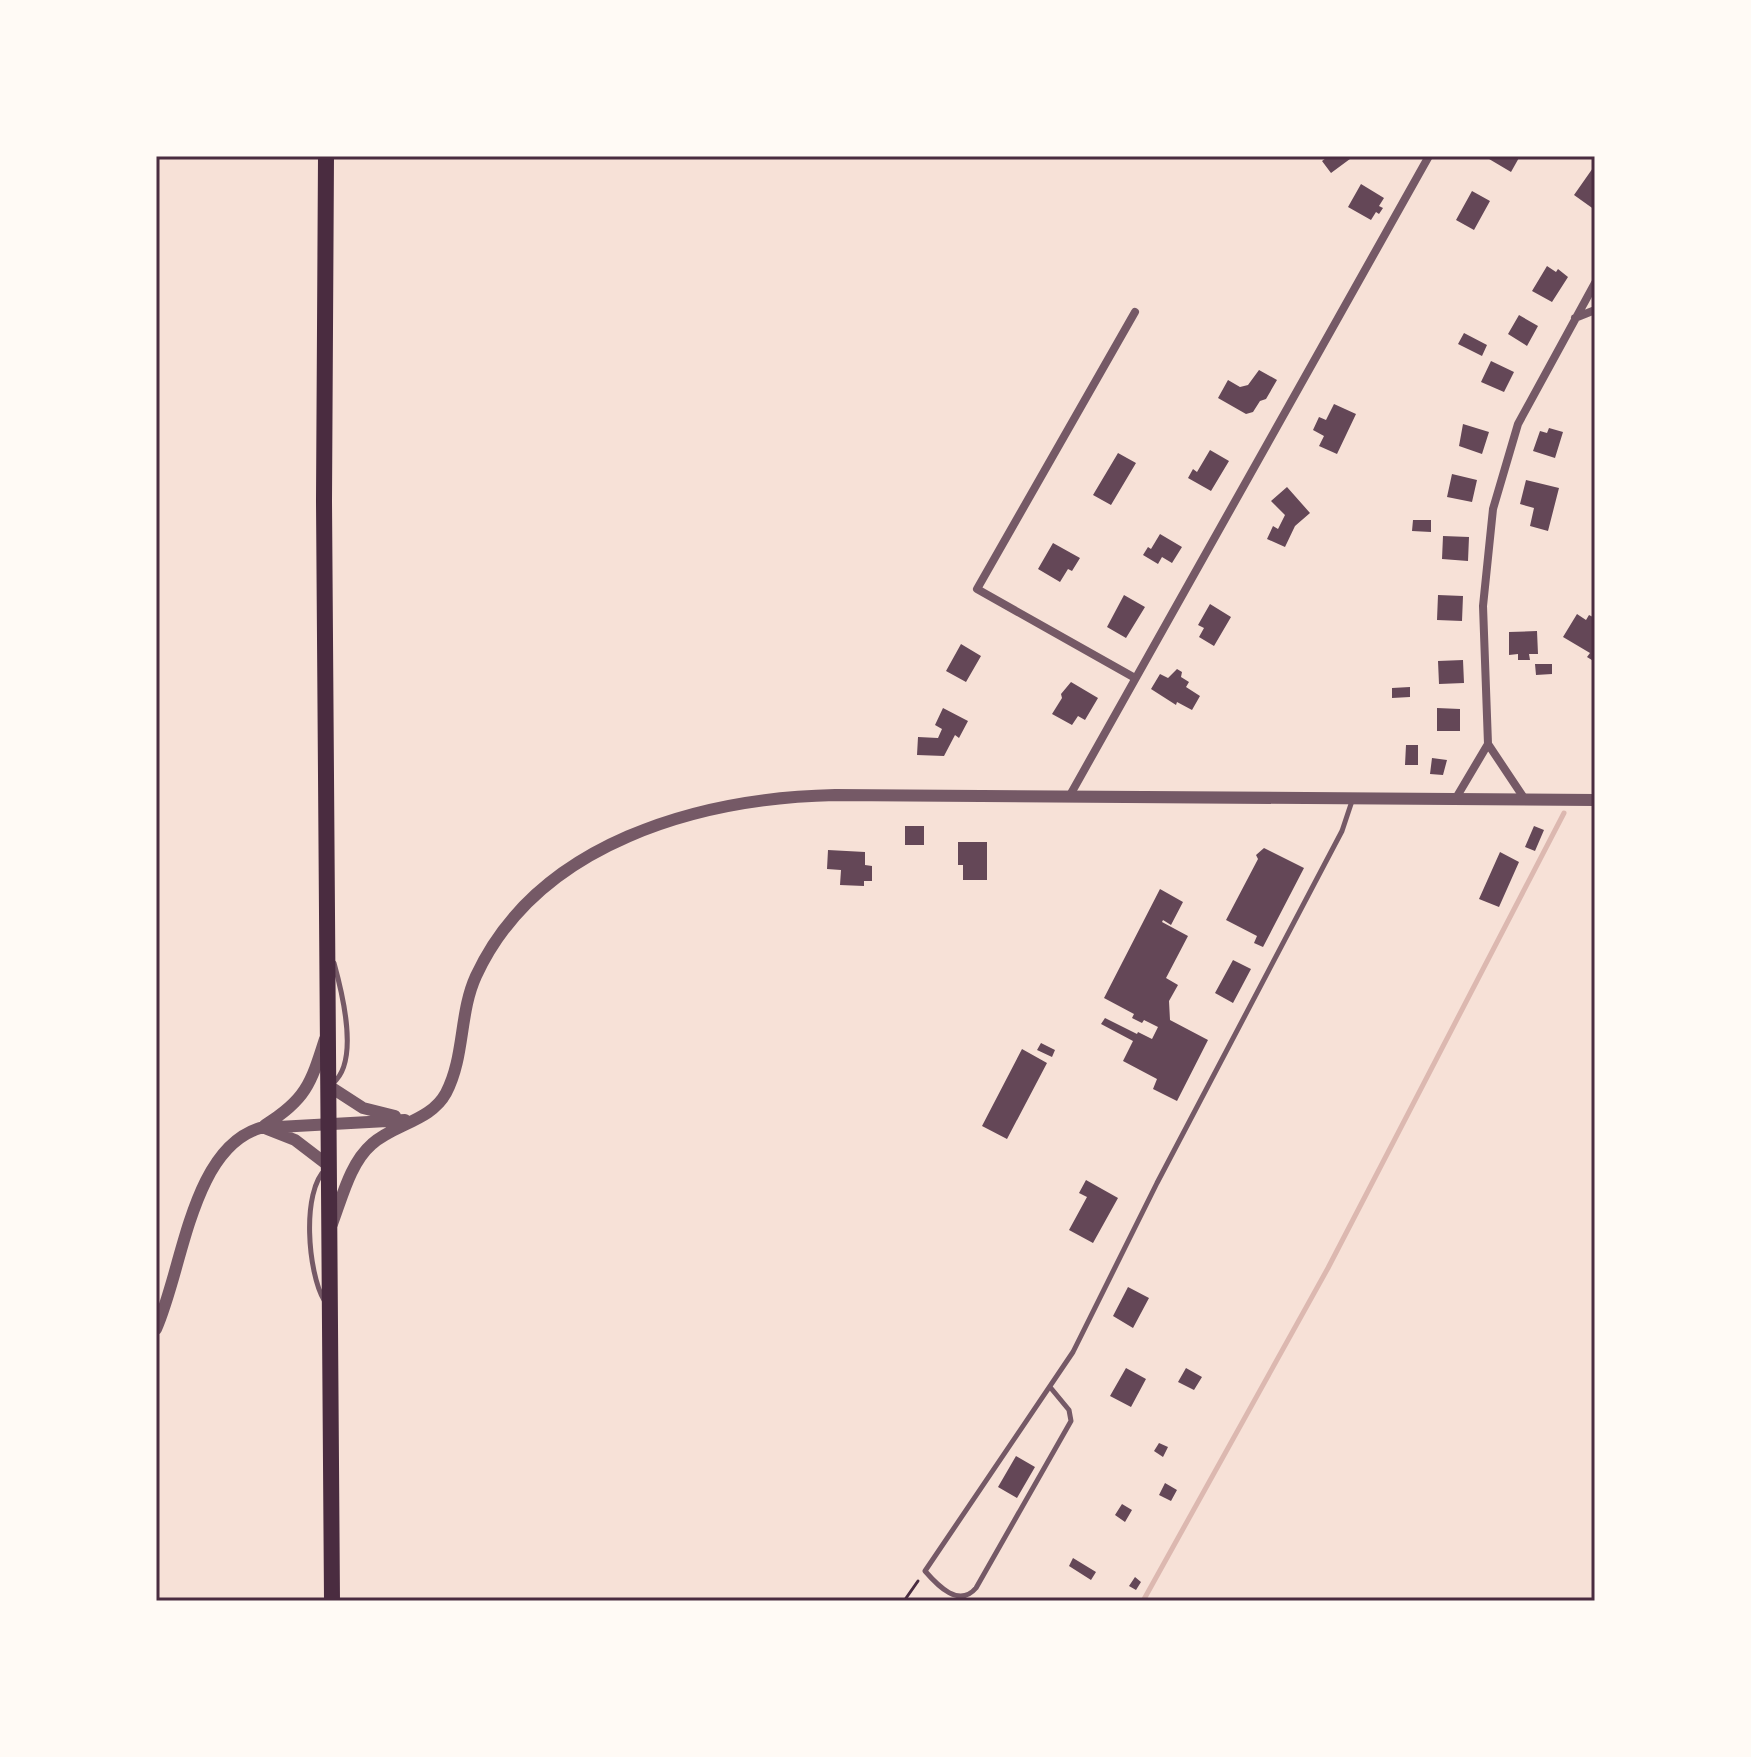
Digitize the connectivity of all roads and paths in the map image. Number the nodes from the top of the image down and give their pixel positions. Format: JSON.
{"nodes":[{"id":1,"x":326,"y":156,"type":"edge"},
{"id":2,"x":1429,"y":156,"type":"edge"},
{"id":3,"x":1595,"y":283,"type":"edge"},
{"id":4,"x":1595,"y":310,"type":"edge"},
{"id":5,"x":1135,"y":312,"type":"dead end"},
{"id":6,"x":1575,"y":318,"type":"junction"},
{"id":7,"x":1135,"y":678,"type":"junction"},
{"id":8,"x":1488,"y":744,"type":"junction"},
{"id":9,"x":1069,"y":797,"type":"junction"},
{"id":10,"x":1456,"y":798,"type":"junction"},
{"id":11,"x":1524,"y":798,"type":"junction"},
{"id":12,"x":1353,"y":799,"type":"junction"},
{"id":13,"x":1595,"y":800,"type":"edge"},
{"id":14,"x":328,"y":944,"type":"junction"},
{"id":15,"x":328,"y":1028,"type":"junction"},
{"id":16,"x":329,"y":1086,"type":"junction"},
{"id":17,"x":418,"y":1118,"type":"junction"},
{"id":18,"x":330,"y":1123,"type":"junction"},
{"id":19,"x":260,"y":1128,"type":"junction"},
{"id":20,"x":329,"y":1166,"type":"junction"},
{"id":21,"x":330,"y":1231,"type":"junction"},
{"id":22,"x":330,"y":1312,"type":"junction"},
{"id":23,"x":156,"y":1329,"type":"edge"},
{"id":24,"x":1050,"y":1387,"type":"junction"},
{"id":25,"x":925,"y":1571,"type":"junction"},
{"id":26,"x":332,"y":1601,"type":"edge"},
{"id":27,"x":904,"y":1601,"type":"edge"}],
"edges":[{"from":1,"to":14,"type":"main road"},
{"from":2,"to":7,"type":"street"},
{"from":3,"to":6,"type":"street"},
{"from":4,"to":6,"type":"street"},
{"from":5,"to":7,"type":"street"},
{"from":6,"to":8,"type":"street"},
{"from":7,"to":9,"type":"street"},
{"from":8,"to":10,"type":"street"},
{"from":8,"to":11,"type":"street"},
{"from":9,"to":12,"type":"street"},
{"from":9,"to":17,"type":"street"},
{"from":10,"to":11,"type":"street"},
{"from":10,"to":12,"type":"street"},
{"from":11,"to":13,"type":"street"},
{"from":12,"to":24,"type":"lane"},
{"from":14,"to":15,"type":"main road"},
{"from":14,"to":16,"type":"lane"},
{"from":15,"to":16,"type":"main road"},
{"from":15,"to":19,"type":"street"},
{"from":16,"to":17,"type":"street"},
{"from":16,"to":18,"type":"main road"},
{"from":17,"to":18,"type":"street"},
{"from":17,"to":21,"type":"street"},
{"from":18,"to":19,"type":"street"},
{"from":18,"to":20,"type":"main road"},
{"from":19,"to":20,"type":"street"},
{"from":19,"to":23,"type":"street"},
{"from":20,"to":21,"type":"main road"},
{"from":20,"to":22,"type":"lane"},
{"from":21,"to":22,"type":"main road"},
{"from":22,"to":26,"type":"main road"},
{"from":24,"to":25,"type":"lane"},
{"from":24,"to":25,"type":"lane"},
{"from":25,"to":27,"type":"path"}]}
